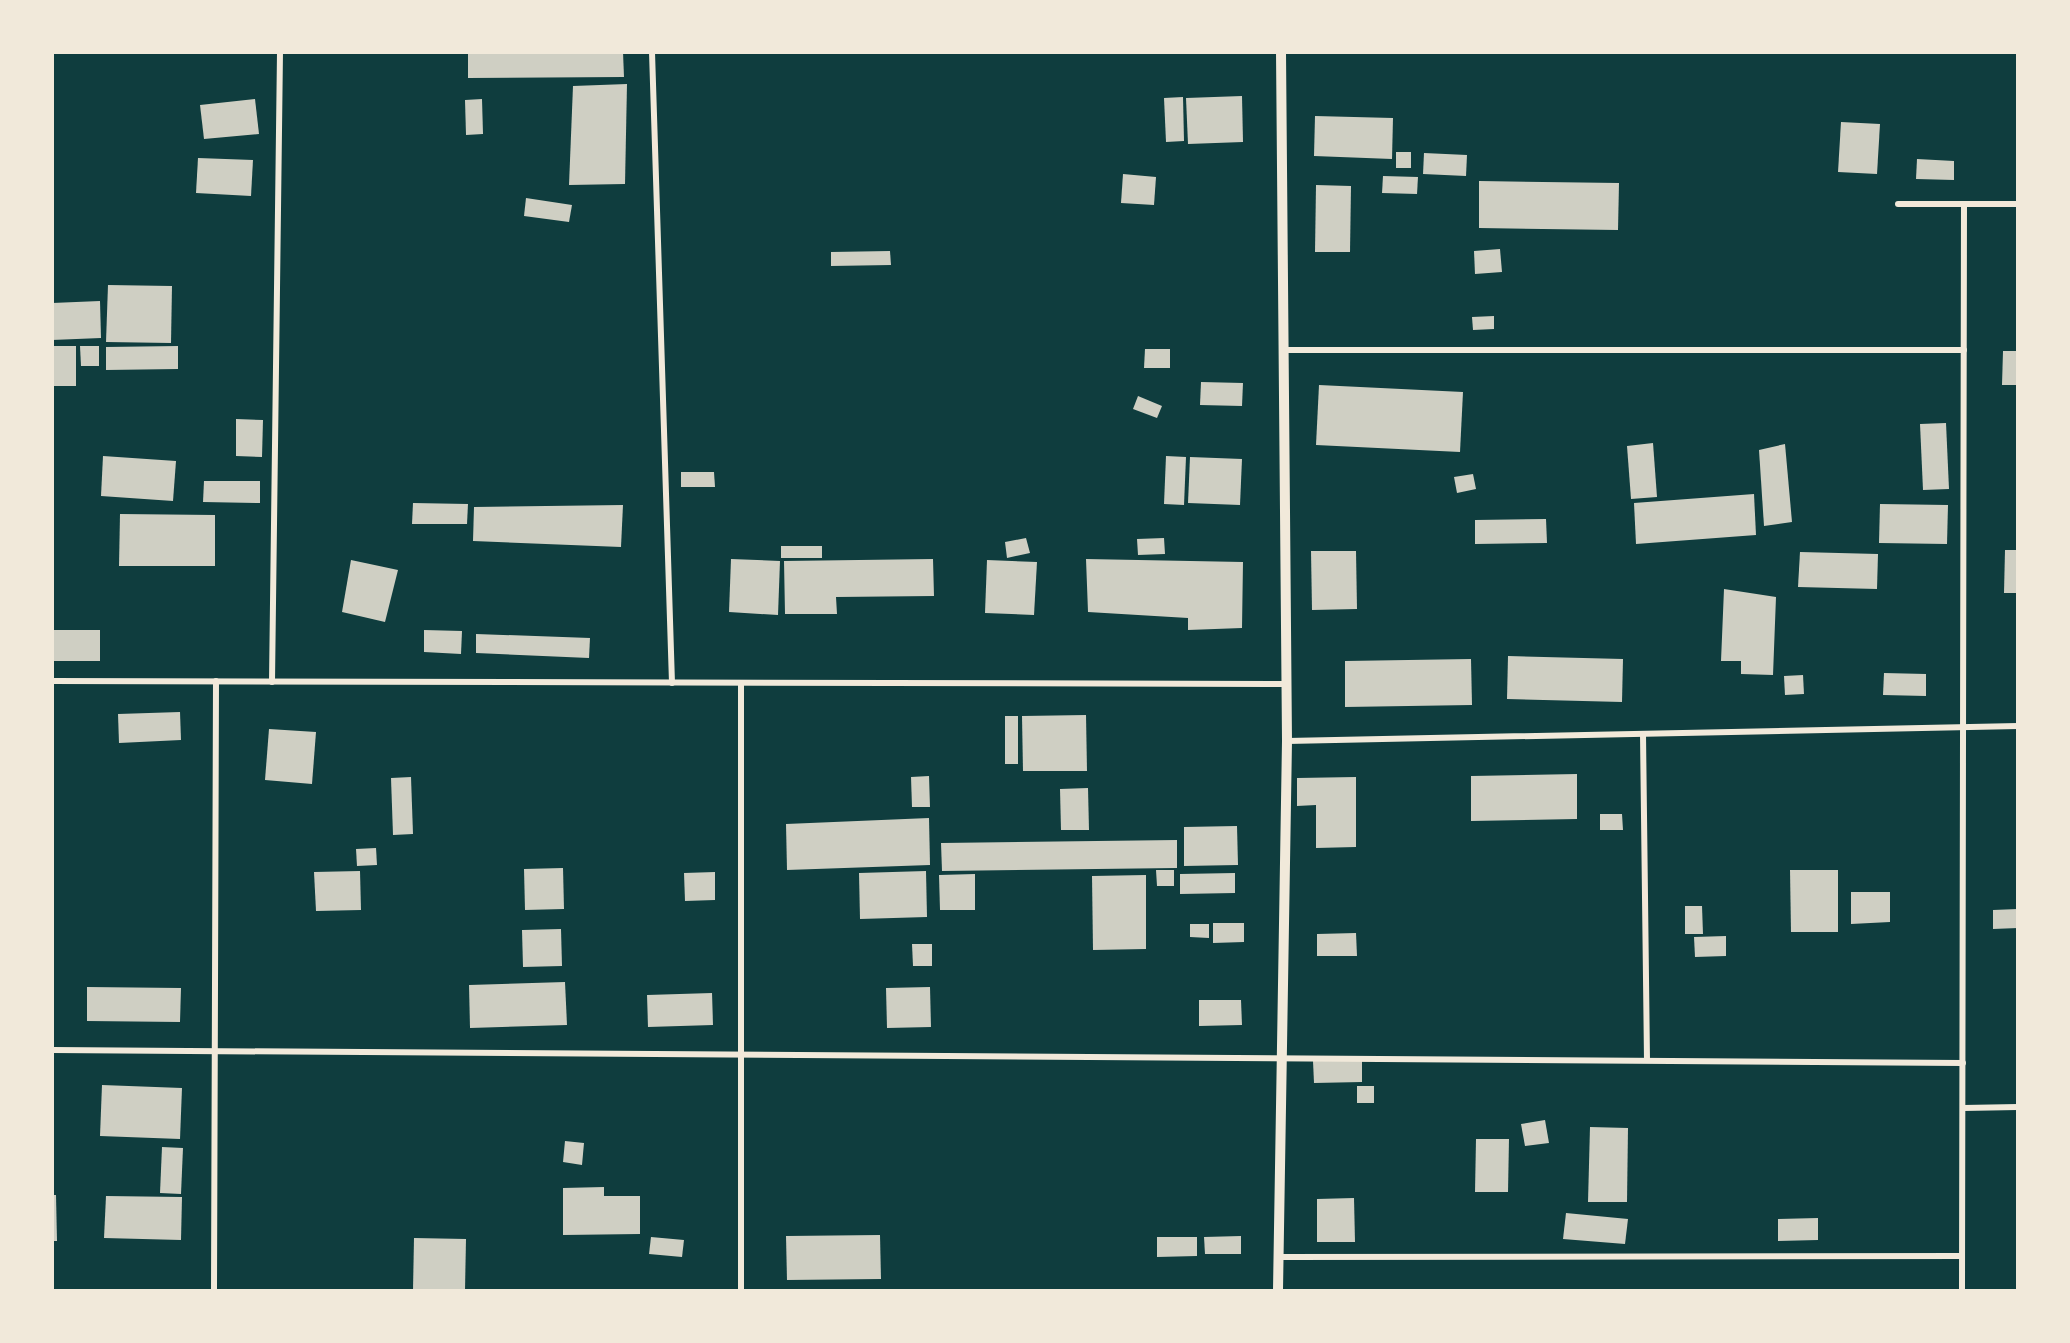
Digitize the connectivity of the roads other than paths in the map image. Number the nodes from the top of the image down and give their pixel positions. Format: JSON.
{"nodes":[{"id":1,"x":280,"y":52,"type":"edge"},
{"id":2,"x":652,"y":52,"type":"edge"},
{"id":3,"x":1281,"y":52,"type":"edge"},
{"id":4,"x":1898,"y":204,"type":"dead end"},
{"id":5,"x":1964,"y":204,"type":"junction"},
{"id":6,"x":2018,"y":204,"type":"edge"},
{"id":7,"x":1284,"y":350,"type":"junction"},
{"id":8,"x":1964,"y":350,"type":"junction"},
{"id":9,"x":52,"y":681,"type":"edge"},
{"id":10,"x":216,"y":681,"type":"junction"},
{"id":11,"x":272,"y":681,"type":"junction"},
{"id":12,"x":672,"y":683,"type":"junction"},
{"id":13,"x":741,"y":683,"type":"junction"},
{"id":14,"x":1286,"y":684,"type":"junction"},
{"id":15,"x":2018,"y":726,"type":"edge"},
{"id":16,"x":1963,"y":728,"type":"junction"},
{"id":17,"x":1643,"y":734,"type":"junction"},
{"id":18,"x":1287,"y":741,"type":"junction"},
{"id":19,"x":52,"y":1050,"type":"edge"},
{"id":20,"x":214,"y":1051,"type":"junction"},
{"id":21,"x":741,"y":1054,"type":"junction"},
{"id":22,"x":1282,"y":1058,"type":"junction"},
{"id":23,"x":1647,"y":1060,"type":"junction"},
{"id":24,"x":1963,"y":1063,"type":"junction"},
{"id":25,"x":2018,"y":1107,"type":"edge"},
{"id":26,"x":1963,"y":1108,"type":"junction"},
{"id":27,"x":1962,"y":1256,"type":"junction"},
{"id":28,"x":1278,"y":1257,"type":"junction"},
{"id":29,"x":214,"y":1290,"type":"edge"},
{"id":30,"x":741,"y":1290,"type":"edge"},
{"id":31,"x":1278,"y":1290,"type":"edge"},
{"id":32,"x":1962,"y":1290,"type":"edge"}],
"edges":[{"from":1,"to":11,"type":"street"},
{"from":2,"to":12,"type":"street"},
{"from":3,"to":7,"type":"street"},
{"from":4,"to":5,"type":"street"},
{"from":5,"to":6,"type":"street"},
{"from":5,"to":8,"type":"street"},
{"from":7,"to":8,"type":"street"},
{"from":7,"to":14,"type":"street"},
{"from":8,"to":16,"type":"street"},
{"from":9,"to":10,"type":"street"},
{"from":10,"to":11,"type":"street"},
{"from":10,"to":20,"type":"street"},
{"from":11,"to":12,"type":"street"},
{"from":12,"to":13,"type":"street"},
{"from":13,"to":14,"type":"street"},
{"from":13,"to":21,"type":"street"},
{"from":14,"to":18,"type":"street"},
{"from":15,"to":16,"type":"street"},
{"from":16,"to":17,"type":"street"},
{"from":16,"to":24,"type":"street"},
{"from":17,"to":18,"type":"street"},
{"from":17,"to":23,"type":"street"},
{"from":18,"to":22,"type":"street"},
{"from":19,"to":20,"type":"street"},
{"from":20,"to":21,"type":"street"},
{"from":20,"to":29,"type":"street"},
{"from":21,"to":22,"type":"street"},
{"from":21,"to":30,"type":"street"},
{"from":22,"to":23,"type":"street"},
{"from":22,"to":28,"type":"street"},
{"from":23,"to":24,"type":"street"},
{"from":24,"to":26,"type":"street"},
{"from":25,"to":26,"type":"street"},
{"from":26,"to":27,"type":"street"},
{"from":27,"to":28,"type":"street"},
{"from":27,"to":32,"type":"street"},
{"from":28,"to":31,"type":"street"}]}
